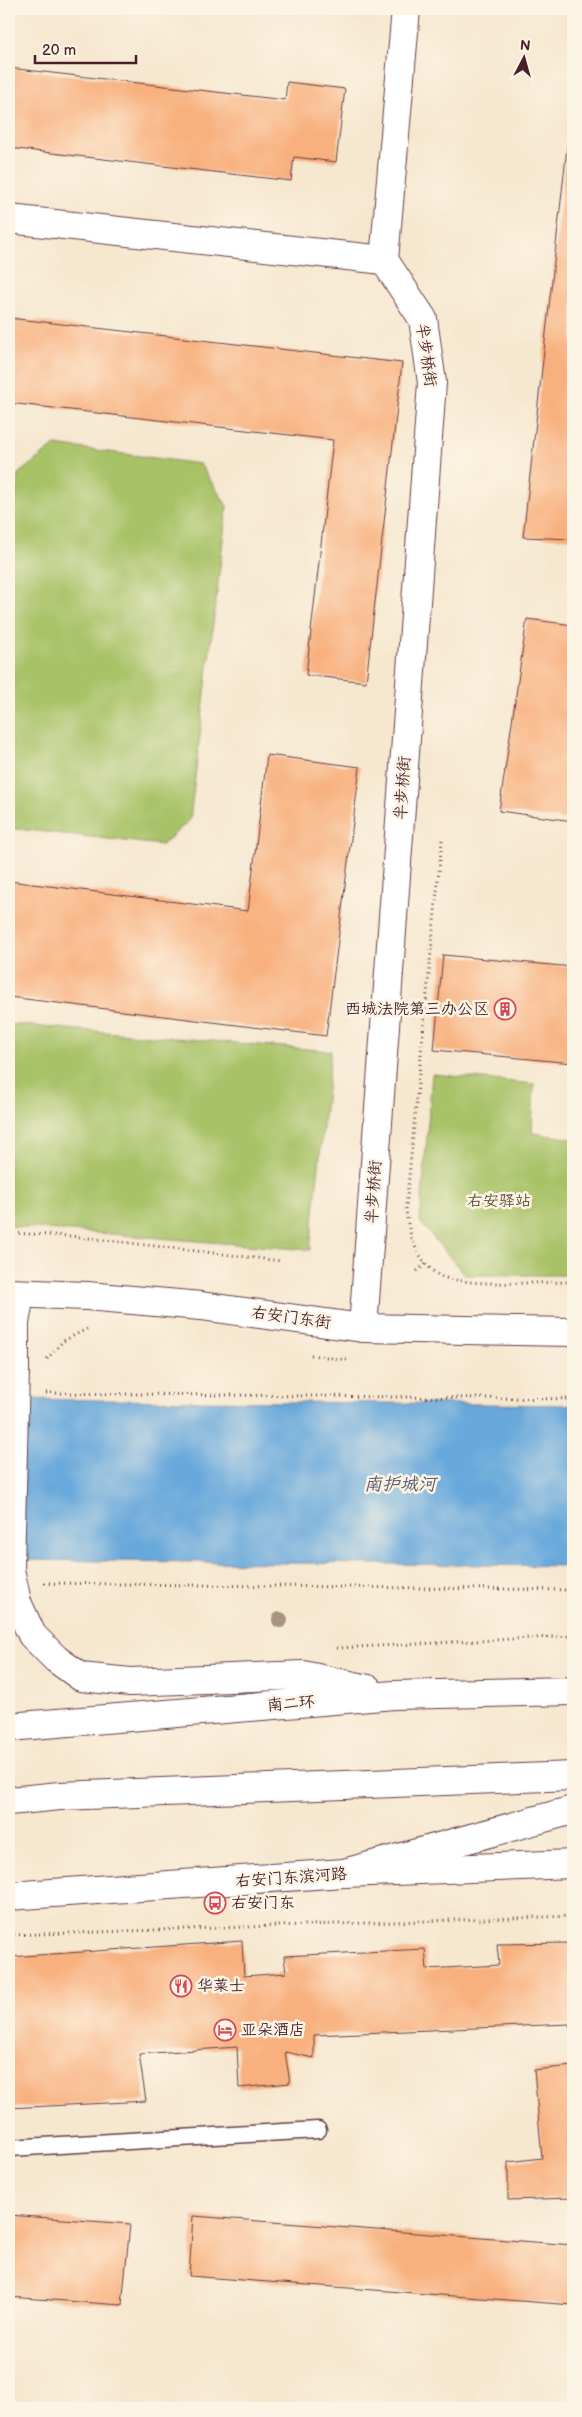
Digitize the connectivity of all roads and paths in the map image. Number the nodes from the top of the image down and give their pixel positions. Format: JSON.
{"nodes":[{"id":1,"x":406,"y":9,"type":"edge"},
{"id":2,"x":9,"y":219,"type":"edge"},
{"id":3,"x":384,"y":260,"type":"junction"},
{"id":4,"x":442,"y":840,"type":"dead end"},
{"id":5,"x":9,"y":1233,"type":"edge"},
{"id":6,"x":280,"y":1261,"type":"dead end"},
{"id":7,"x":426,"y":1263,"type":"junction"},
{"id":8,"x":416,"y":1271,"type":"dead end"},
{"id":9,"x":573,"y":1282,"type":"edge"},
{"id":10,"x":14,"y":1293,"type":"edge"},
{"id":11,"x":89,"y":1328,"type":"dead end"},
{"id":12,"x":362,"y":1328,"type":"junction"},
{"id":13,"x":573,"y":1332,"type":"edge"},
{"id":14,"x":304,"y":1354,"type":"dead end"},
{"id":15,"x":354,"y":1360,"type":"dead end"},
{"id":16,"x":43,"y":1365,"type":"dead end"},
{"id":17,"x":38,"y":1393,"type":"dead end"},
{"id":18,"x":573,"y":1399,"type":"edge"},
{"id":19,"x":38,"y":1583,"type":"dead end"},
{"id":20,"x":573,"y":1590,"type":"edge"},
{"id":21,"x":573,"y":1691,"type":"edge"},
{"id":22,"x":394,"y":1695,"type":"junction"},
{"id":23,"x":9,"y":1727,"type":"edge"},
{"id":24,"x":573,"y":1776,"type":"edge"},
{"id":25,"x":9,"y":1801,"type":"edge"},
{"id":26,"x":573,"y":1810,"type":"edge"},
{"id":27,"x":573,"y":1864,"type":"edge"},
{"id":28,"x":344,"y":1873,"type":"junction"},
{"id":29,"x":9,"y":1896,"type":"edge"},
{"id":30,"x":573,"y":1916,"type":"edge"},
{"id":31,"x":9,"y":1935,"type":"edge"},
{"id":32,"x":318,"y":2130,"type":"dead end"},
{"id":33,"x":9,"y":2148,"type":"edge"}],
"edges":[{"from":1,"to":3,"type":"main road"},
{"from":2,"to":3,"type":"main road"},
{"from":3,"to":12,"type":"main road","name":"半步桥街"},
{"from":4,"to":7,"type":"path"},
{"from":5,"to":6,"type":"path"},
{"from":7,"to":8,"type":"path"},
{"from":7,"to":9,"type":"path"},
{"from":10,"to":12,"type":"main road","name":"右安门东街"},
{"from":10,"to":22,"type":"main road","bridge":true},
{"from":11,"to":16,"type":"path"},
{"from":12,"to":13,"type":"main road","name":"右安门东街"},
{"from":14,"to":15,"type":"path"},
{"from":17,"to":18,"type":"path"},
{"from":19,"to":20,"type":"path"},
{"from":21,"to":22,"type":"main road","name":"南二环"},
{"from":22,"to":23,"type":"main road","name":"南二环"},
{"from":24,"to":25,"type":"main road"},
{"from":26,"to":28,"type":"main road"},
{"from":27,"to":28,"type":"main road","name":"右安门东滨河路"},
{"from":28,"to":29,"type":"main road","name":"右安门东滨河路"},
{"from":30,"to":31,"type":"path"},
{"from":32,"to":33,"type":"lane"}]}
